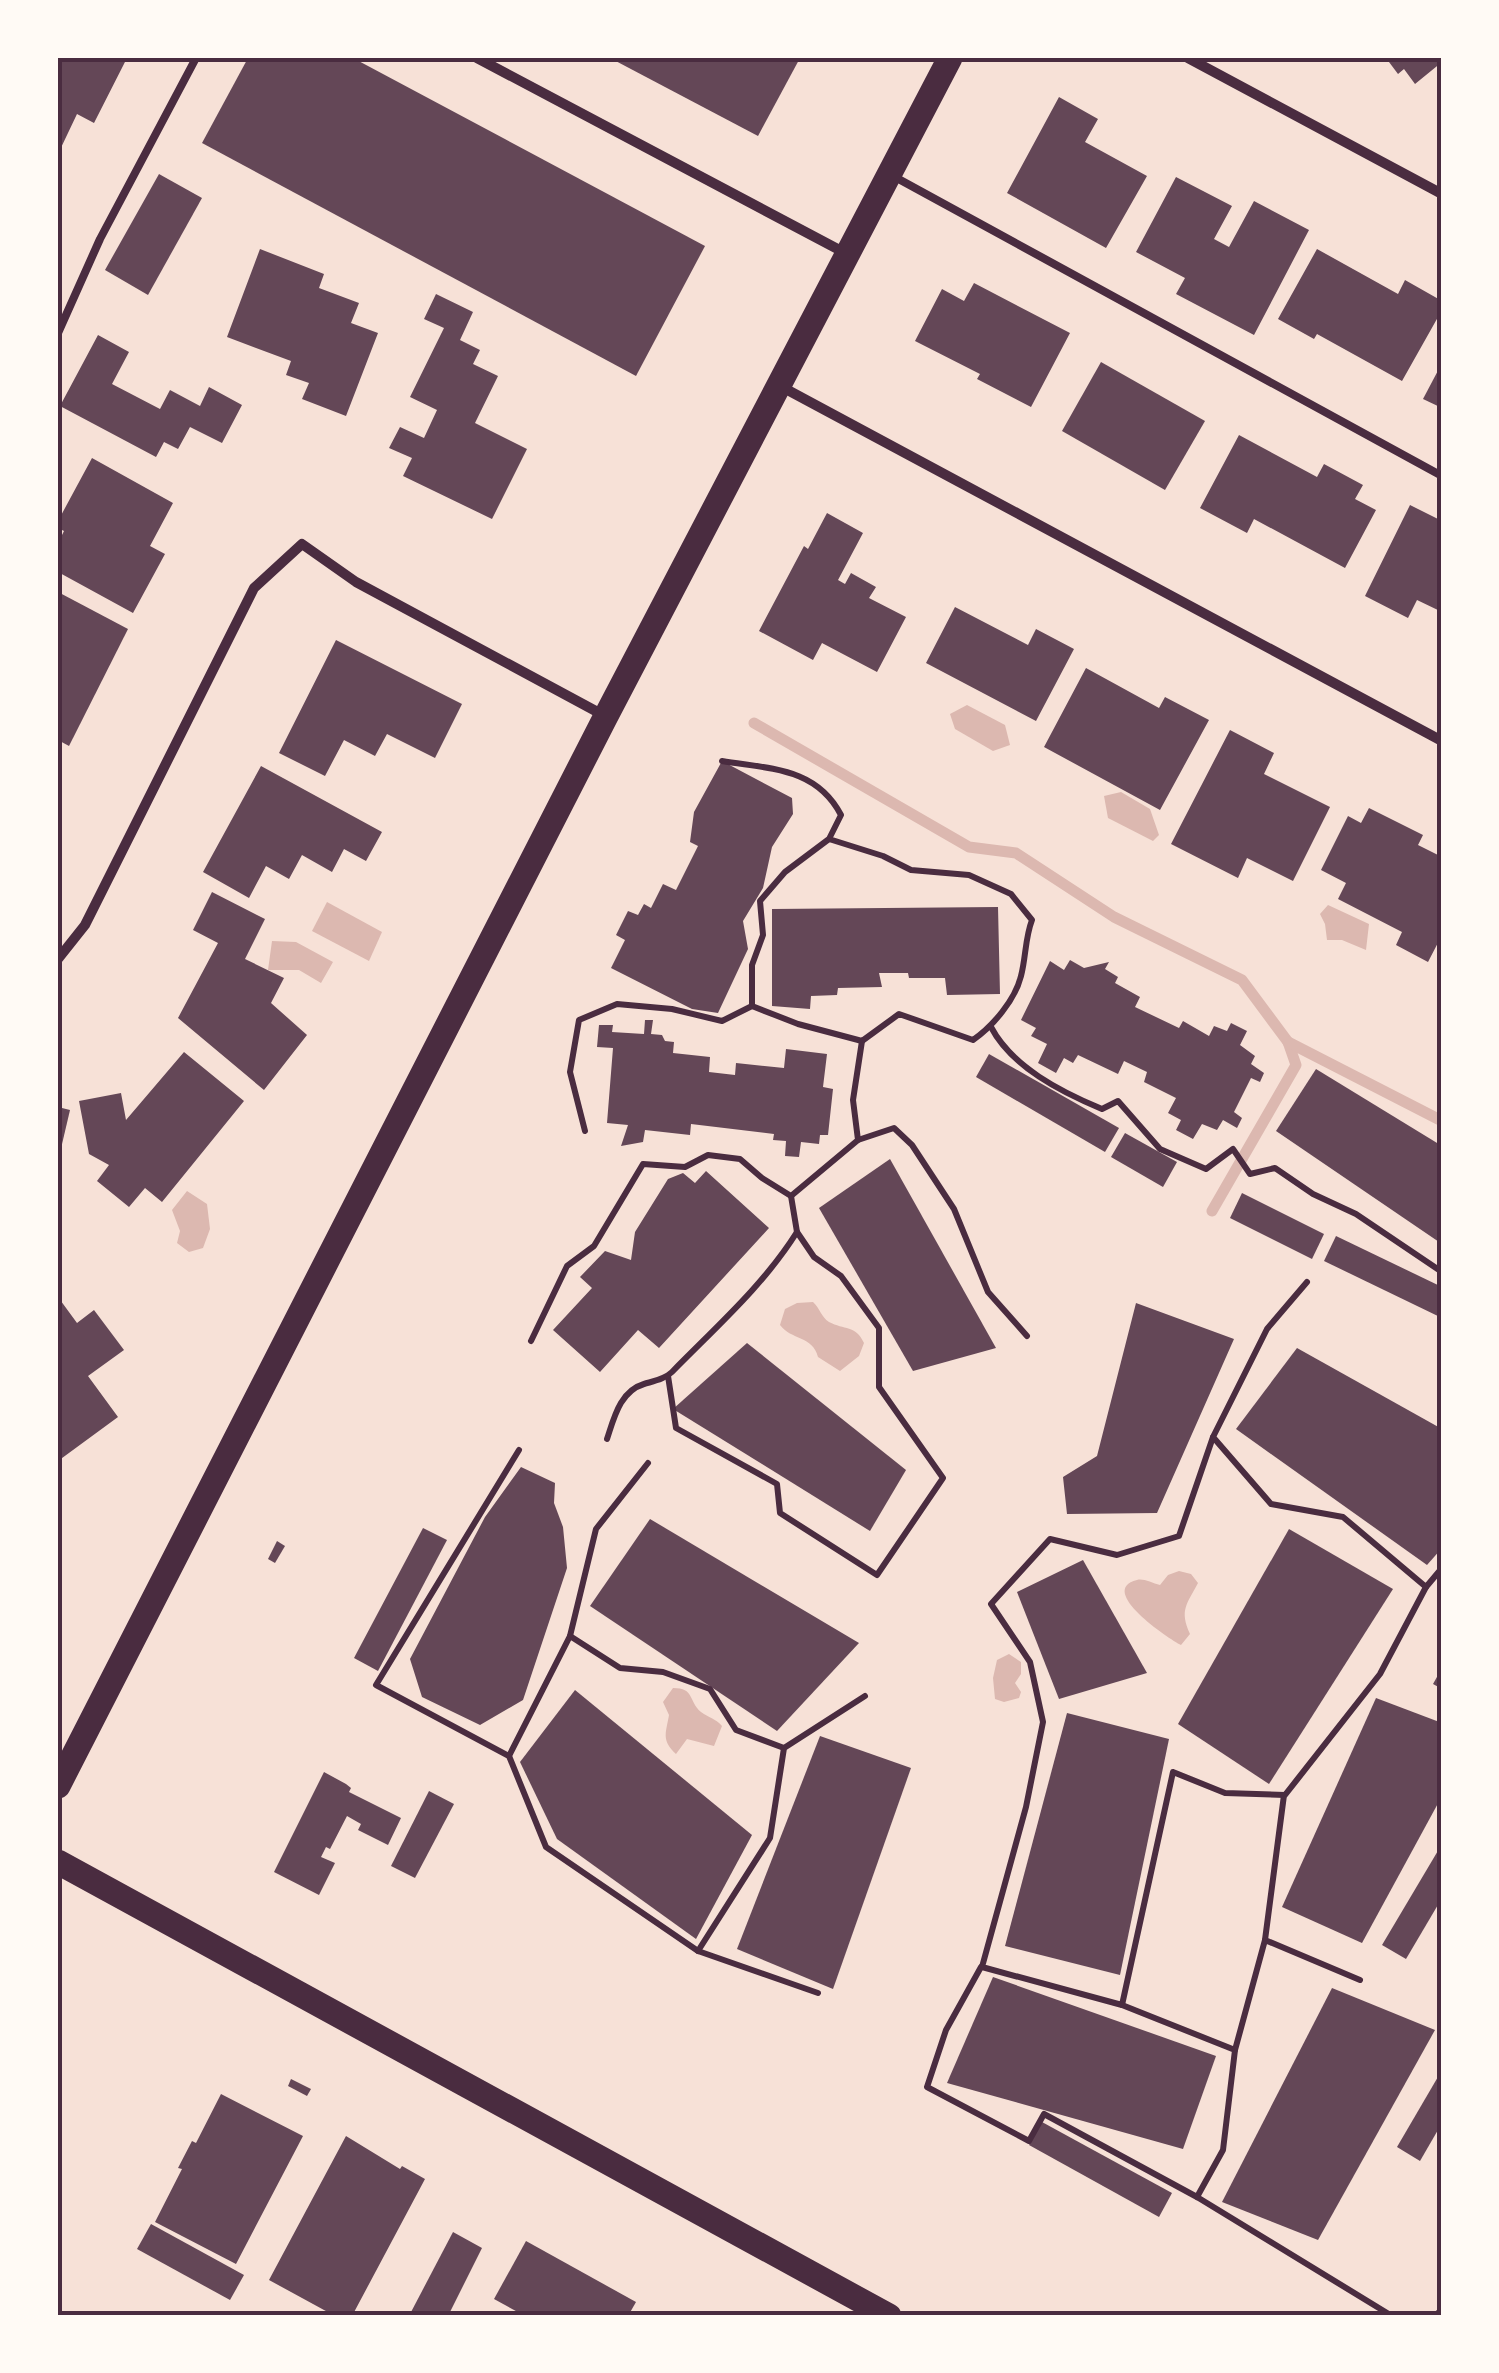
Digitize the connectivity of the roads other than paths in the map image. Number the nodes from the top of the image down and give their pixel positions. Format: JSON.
{"nodes":[{"id":1,"x":196,"y":58,"type":"edge"},
{"id":2,"x":477,"y":58,"type":"edge"},
{"id":3,"x":950,"y":58,"type":"edge"},
{"id":4,"x":1188,"y":58,"type":"edge"},
{"id":5,"x":889,"y":174,"type":"junction"},
{"id":6,"x":1442,"y":194,"type":"edge"},
{"id":7,"x":848,"y":254,"type":"junction"},
{"id":8,"x":58,"y":333,"type":"edge"},
{"id":9,"x":778,"y":385,"type":"junction"},
{"id":10,"x":1442,"y":476,"type":"edge"},
{"id":11,"x":606,"y":716,"type":"junction"},
{"id":12,"x":1442,"y":741,"type":"edge"},
{"id":13,"x":58,"y":959,"type":"edge"},
{"id":14,"x":58,"y":1786,"type":"edge"},
{"id":15,"x":58,"y":1862,"type":"edge"},
{"id":16,"x":888,"y":2316,"type":"edge"}],
"edges":[{"from":1,"to":8,"type":"lane"},
{"from":2,"to":7,"type":"street"},
{"from":3,"to":5,"type":"main road"},
{"from":4,"to":6,"type":"street"},
{"from":5,"to":7,"type":"main road"},
{"from":5,"to":10,"type":"lane"},
{"from":7,"to":9,"type":"main road"},
{"from":9,"to":11,"type":"main road"},
{"from":9,"to":12,"type":"street"},
{"from":11,"to":13,"type":"street"},
{"from":11,"to":14,"type":"main road"},
{"from":15,"to":16,"type":"main road"}]}
